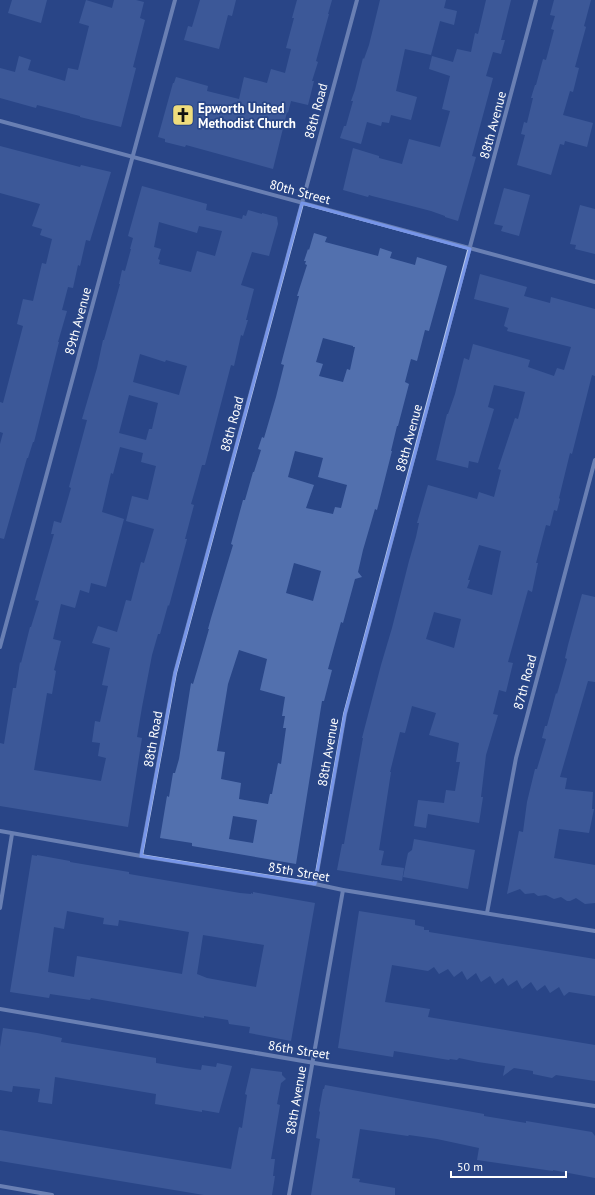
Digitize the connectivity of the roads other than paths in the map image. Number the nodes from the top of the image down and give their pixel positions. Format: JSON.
{"nodes":[{"id":1,"x":175,"y":0,"type":"edge"},
{"id":2,"x":357,"y":0,"type":"edge"},
{"id":3,"x":536,"y":0,"type":"edge"},
{"id":4,"x":0,"y":121,"type":"edge"},
{"id":5,"x":132,"y":157,"type":"junction"},
{"id":6,"x":302,"y":203,"type":"junction"},
{"id":7,"x":470,"y":248,"type":"junction"},
{"id":8,"x":595,"y":282,"type":"edge"},
{"id":9,"x":595,"y":460,"type":"edge"},
{"id":10,"x":0,"y":647,"type":"edge"},
{"id":11,"x":0,"y":831,"type":"edge"},
{"id":12,"x":12,"y":834,"type":"junction"},
{"id":13,"x":141,"y":856,"type":"junction"},
{"id":14,"x":315,"y":884,"type":"junction"},
{"id":15,"x":343,"y":890,"type":"junction"},
{"id":16,"x":0,"y":908,"type":"edge"},
{"id":17,"x":487,"y":913,"type":"junction"},
{"id":18,"x":595,"y":931,"type":"edge"},
{"id":19,"x":0,"y":1009,"type":"edge"},
{"id":20,"x":312,"y":1062,"type":"junction"},
{"id":21,"x":595,"y":1106,"type":"edge"},
{"id":22,"x":0,"y":1186,"type":"edge"},
{"id":23,"x":52,"y":1195,"type":"edge"},
{"id":24,"x":289,"y":1195,"type":"edge"}],
"edges":[{"from":1,"to":5,"type":"street","name":"89th Avenue"},
{"from":2,"to":6,"type":"street","name":"88th Road"},
{"from":3,"to":7,"type":"street","name":"88th Avenue"},
{"from":4,"to":5,"type":"street","name":"80th Street"},
{"from":5,"to":6,"type":"street","name":"80th Street"},
{"from":5,"to":10,"type":"street","name":"89th Avenue"},
{"from":6,"to":7,"type":"street","name":"80th Street"},
{"from":6,"to":13,"type":"street","name":"88th Road"},
{"from":7,"to":8,"type":"street","name":"80th Street"},
{"from":7,"to":14,"type":"street","name":"88th Avenue"},
{"from":9,"to":17,"type":"street","name":"87th Road"},
{"from":11,"to":12,"type":"street","name":"85th Street"},
{"from":12,"to":13,"type":"street","name":"85th Street"},
{"from":12,"to":16,"type":"street"},
{"from":13,"to":14,"type":"street","name":"85th Street"},
{"from":14,"to":15,"type":"street","name":"85th Street"},
{"from":15,"to":17,"type":"street","name":"85th Street"},
{"from":15,"to":20,"type":"street","name":"88th Avenue"},
{"from":17,"to":18,"type":"street","name":"85th Street"},
{"from":19,"to":20,"type":"street","name":"86th Street"},
{"from":20,"to":21,"type":"street","name":"86th Street"},
{"from":20,"to":24,"type":"street","name":"88th Avenue"},
{"from":22,"to":23,"type":"street"}]}
